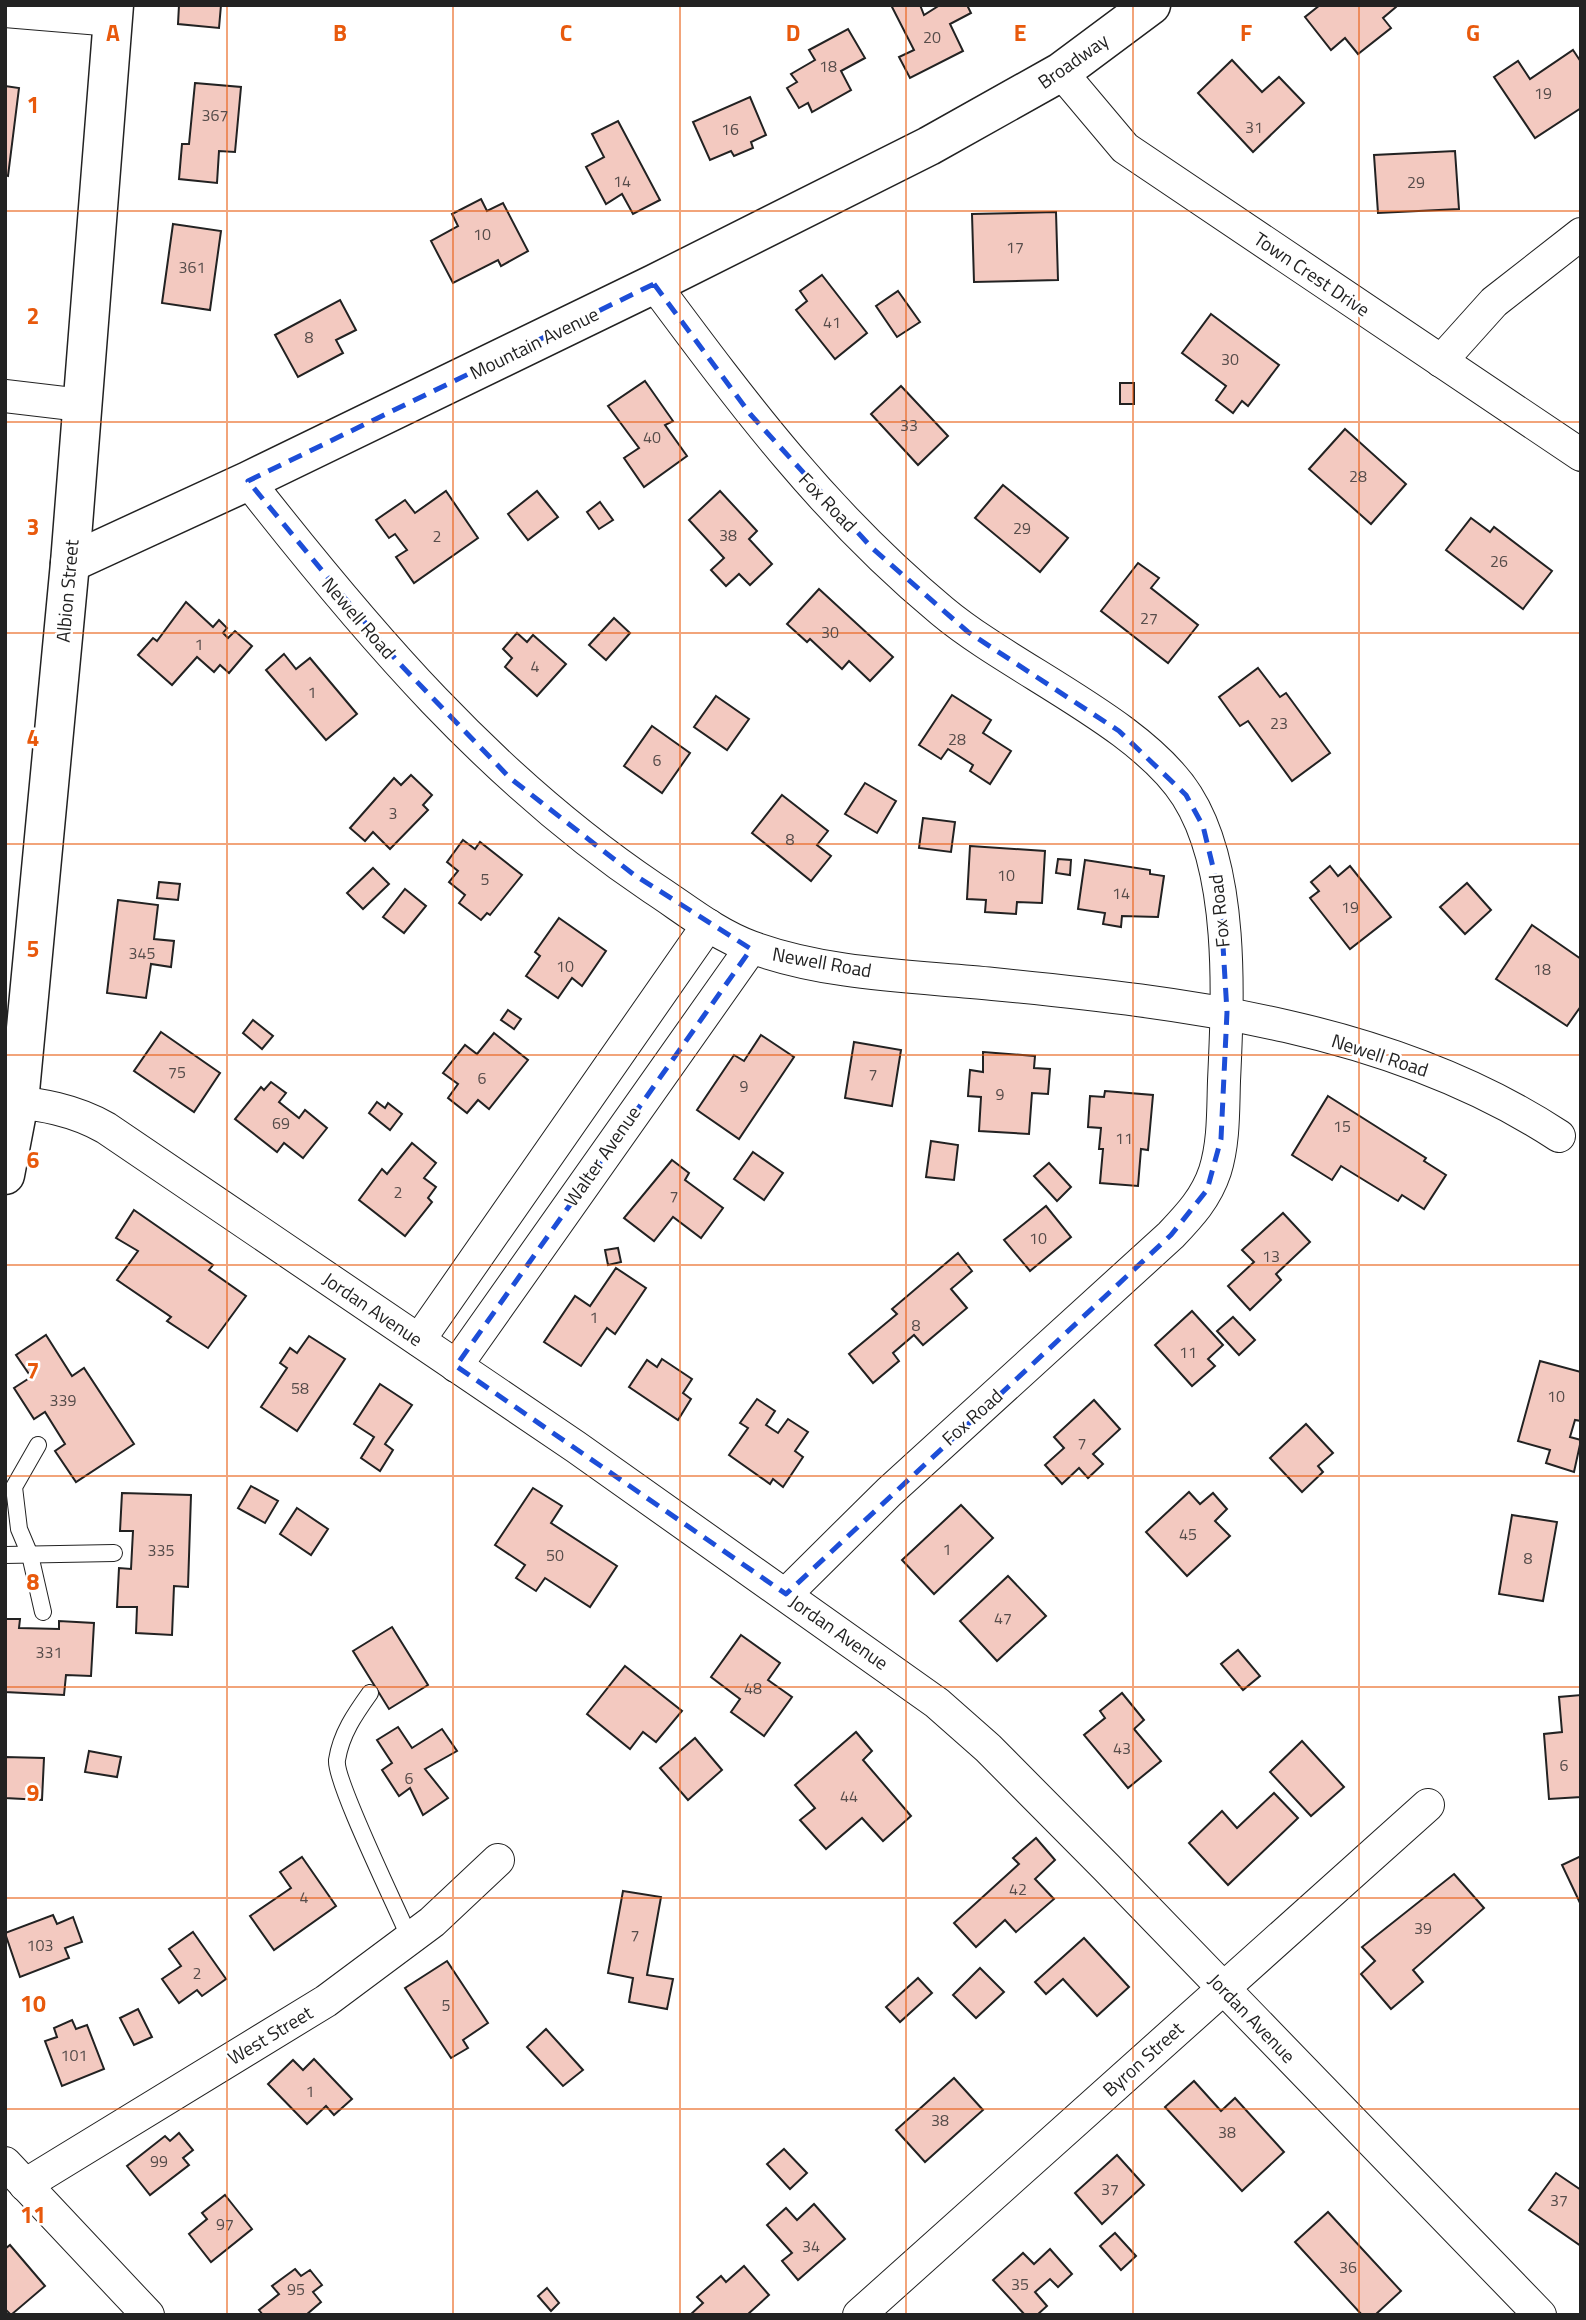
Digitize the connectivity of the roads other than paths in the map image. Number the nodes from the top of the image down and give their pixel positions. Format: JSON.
{"nodes":[{"id":1,"x":1151,"y":5,"type":"edge"},
{"id":2,"x":5,"y":11,"type":"edge"},
{"id":3,"x":113,"y":13,"type":"edge"},
{"id":4,"x":1061,"y":72,"type":"junction"},
{"id":5,"x":993,"y":112,"type":"joint"},
{"id":6,"x":1581,"y":234,"type":"edge"},
{"id":7,"x":654,"y":285,"type":"junction"},
{"id":8,"x":1441,"y":361,"type":"junction"},
{"id":9,"x":5,"y":396,"type":"edge"},
{"id":10,"x":81,"y":405,"type":"junction"},
{"id":11,"x":1581,"y":455,"type":"edge"},
{"id":12,"x":248,"y":481,"type":"junction"},
{"id":13,"x":70,"y":563,"type":"junction"},
{"id":14,"x":708,"y":925,"type":"junction"},
{"id":15,"x":751,"y":948,"type":"junction"},
{"id":16,"x":1227,"y":1012,"type":"junction"},
{"id":17,"x":12,"y":1104,"type":"edge"},
{"id":18,"x":1559,"y":1136,"type":"dead end"},
{"id":19,"x":5,"y":1175,"type":"edge"},
{"id":20,"x":419,"y":1340,"type":"junction"},
{"id":21,"x":456,"y":1366,"type":"junction"},
{"id":22,"x":38,"y":1445,"type":"dead end"},
{"id":23,"x":114,"y":1553,"type":"dead end"},
{"id":24,"x":5,"y":1555,"type":"edge"},
{"id":25,"x":30,"y":1555,"type":"junction"},
{"id":26,"x":786,"y":1594,"type":"junction"},
{"id":27,"x":43,"y":1612,"type":"dead end"},
{"id":28,"x":370,"y":1693,"type":"dead end"},
{"id":29,"x":1428,"y":1805,"type":"dead end"},
{"id":30,"x":498,"y":1860,"type":"dead end"},
{"id":31,"x":411,"y":1939,"type":"junction"},
{"id":32,"x":1222,"y":1987,"type":"junction"},
{"id":33,"x":15,"y":2174,"type":"edge"},
{"id":34,"x":148,"y":2315,"type":"edge"},
{"id":35,"x":859,"y":2315,"type":"edge"},
{"id":36,"x":1540,"y":2315,"type":"edge"}],
"edges":[{"from":1,"to":4,"type":"main road","name":"Broadway"},
{"from":2,"to":3,"type":"street"},
{"from":3,"to":10,"type":"main road","name":"Albion Street"},
{"from":4,"to":5,"type":"main road","name":"Broadway"},
{"from":4,"to":8,"type":"street","name":"Town Crest Drive"},
{"from":5,"to":7,"type":"main road","name":"Mountain Avenue"},
{"from":6,"to":8,"type":"street"},
{"from":7,"to":12,"type":"main road","name":"Mountain Avenue"},
{"from":7,"to":16,"type":"street","name":"Fox Road"},
{"from":8,"to":11,"type":"street","name":"Town Crest Drive"},
{"from":9,"to":10,"type":"street"},
{"from":10,"to":13,"type":"main road","name":"Albion Street"},
{"from":12,"to":13,"type":"main road","name":"Mountain Avenue"},
{"from":12,"to":14,"type":"street","name":"Newell Road"},
{"from":13,"to":17,"type":"main road","name":"Albion Street"},
{"from":14,"to":15,"type":"street","name":"Newell Road"},
{"from":14,"to":20,"type":"street"},
{"from":15,"to":16,"type":"street","name":"Newell Road"},
{"from":15,"to":21,"type":"street","name":"Walter Avenue"},
{"from":16,"to":18,"type":"street","name":"Newell Road"},
{"from":16,"to":26,"type":"street","name":"Fox Road"},
{"from":17,"to":19,"type":"main road","name":"Albion Street"},
{"from":17,"to":20,"type":"street","name":"Jordan Avenue"},
{"from":20,"to":21,"type":"street","name":"Jordan Avenue"},
{"from":21,"to":26,"type":"street","name":"Jordan Avenue"},
{"from":22,"to":25,"type":"lane"},
{"from":23,"to":25,"type":"lane"},
{"from":24,"to":25,"type":"lane"},
{"from":25,"to":27,"type":"lane"},
{"from":26,"to":32,"type":"street","name":"Jordan Avenue"},
{"from":28,"to":31,"type":"lane"},
{"from":29,"to":32,"type":"street","name":"Byron Street"},
{"from":30,"to":31,"type":"street","name":"West Street"},
{"from":31,"to":33,"type":"street","name":"West Street"},
{"from":32,"to":35,"type":"street","name":"Byron Street"},
{"from":32,"to":36,"type":"street","name":"Jordan Avenue"},
{"from":33,"to":34,"type":"street"}]}
